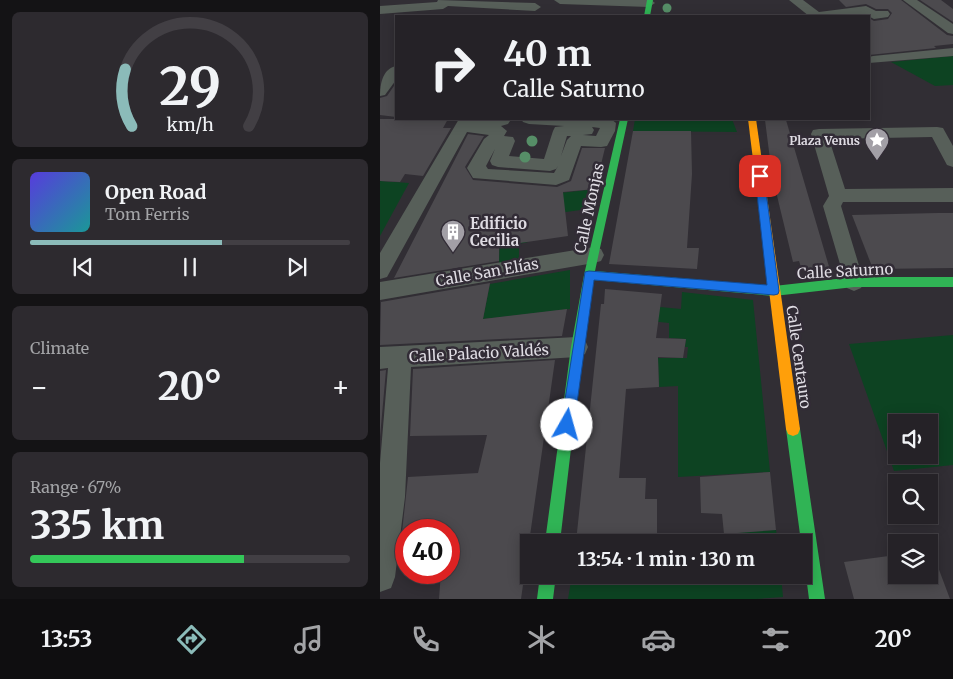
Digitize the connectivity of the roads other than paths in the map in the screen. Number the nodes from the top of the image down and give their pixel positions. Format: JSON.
{"nodes":[{"id":1,"x":560,"y":0,"type":"edge"},
{"id":2,"x":796,"y":0,"type":"edge"},
{"id":3,"x":909,"y":0,"type":"edge"},
{"id":4,"x":578,"y":1,"type":"edge"},
{"id":5,"x":480,"y":2,"type":"edge"},
{"id":6,"x":649,"y":2,"type":"edge"},
{"id":7,"x":443,"y":3,"type":"edge"},
{"id":8,"x":533,"y":8,"type":"edge"},
{"id":9,"x":380,"y":10,"type":"edge"},
{"id":10,"x":884,"y":14,"type":"dead end"},
{"id":11,"x":436,"y":15,"type":"edge"},
{"id":12,"x":572,"y":15,"type":"edge"},
{"id":13,"x":647,"y":15,"type":"edge"},
{"id":14,"x":816,"y":15,"type":"edge"},
{"id":15,"x":825,"y":15,"type":"edge"},
{"id":16,"x":953,"y":30,"type":"edge"},
{"id":17,"x":953,"y":52,"type":"edge"},
{"id":18,"x":870,"y":63,"type":"edge"},
{"id":19,"x":395,"y":72,"type":"edge"},
{"id":20,"x":384,"y":90,"type":"edge"},
{"id":21,"x":466,"y":120,"type":"edge"},
{"id":22,"x":502,"y":120,"type":"edge"},
{"id":23,"x":549,"y":120,"type":"edge"},
{"id":24,"x":752,"y":120,"type":"edge"},
{"id":25,"x":617,"y":127,"type":"edge"},
{"id":26,"x":507,"y":141,"type":"dead end"},
{"id":27,"x":953,"y":162,"type":"edge"},
{"id":28,"x":953,"y":195,"type":"edge"},
{"id":29,"x":835,"y":201,"type":"junction"},
{"id":30,"x":594,"y":255,"type":"junction"},
{"id":31,"x":380,"y":271,"type":"edge"},
{"id":32,"x":589,"y":276,"type":"junction"},
{"id":33,"x":854,"y":282,"type":"junction"},
{"id":34,"x":953,"y":282,"type":"edge"},
{"id":35,"x":380,"y":291,"type":"edge"},
{"id":36,"x":774,"y":291,"type":"junction"},
{"id":37,"x":577,"y":347,"type":"junction"},
{"id":38,"x":390,"y":358,"type":"edge"},
{"id":39,"x":553,"y":534,"type":"edge"},
{"id":40,"x":380,"y":577,"type":"edge"},
{"id":41,"x":547,"y":584,"type":"edge"},
{"id":42,"x":545,"y":599,"type":"edge"},
{"id":43,"x":817,"y":599,"type":"edge"}],
"edges":[{"from":1,"to":4,"type":"street"},
{"from":2,"to":14,"type":"street"},
{"from":3,"to":16,"type":"street"},
{"from":4,"to":6,"type":"street"},
{"from":4,"to":12,"type":"street"},
{"from":5,"to":7,"type":"street"},
{"from":5,"to":8,"type":"street"},
{"from":6,"to":13,"type":"street"},
{"from":7,"to":9,"type":"street"},
{"from":7,"to":11,"type":"street"},
{"from":10,"to":15,"type":"street"},
{"from":17,"to":18,"type":"street"},
{"from":19,"to":20,"type":"street"},
{"from":21,"to":31,"type":"street"},
{"from":22,"to":25,"type":"street"},
{"from":23,"to":25,"type":"street"},
{"from":24,"to":36,"type":"street","name":"Calle Centauro"},
{"from":25,"to":26,"type":"street"},
{"from":25,"to":30,"type":"street","name":"Calle Monjas"},
{"from":27,"to":29,"type":"street"},
{"from":28,"to":29,"type":"street"},
{"from":29,"to":33,"type":"street"},
{"from":30,"to":32,"type":"street","name":"Calle Monjas"},
{"from":30,"to":35,"type":"street","name":"Calle San Elías"},
{"from":32,"to":36,"type":"street","name":"Calle Saturno"},
{"from":32,"to":37,"type":"street","name":"Calle Monjas"},
{"from":33,"to":34,"type":"street","name":"Calle Saturno"},
{"from":33,"to":36,"type":"street","name":"Calle Saturno"},
{"from":36,"to":43,"type":"street","name":"Calle Centauro"},
{"from":37,"to":38,"type":"street","name":"Calle Palacio Valdés"},
{"from":37,"to":39,"type":"street","name":"Calle Monjas"},
{"from":38,"to":40,"type":"street"},
{"from":41,"to":42,"type":"street"}]}
